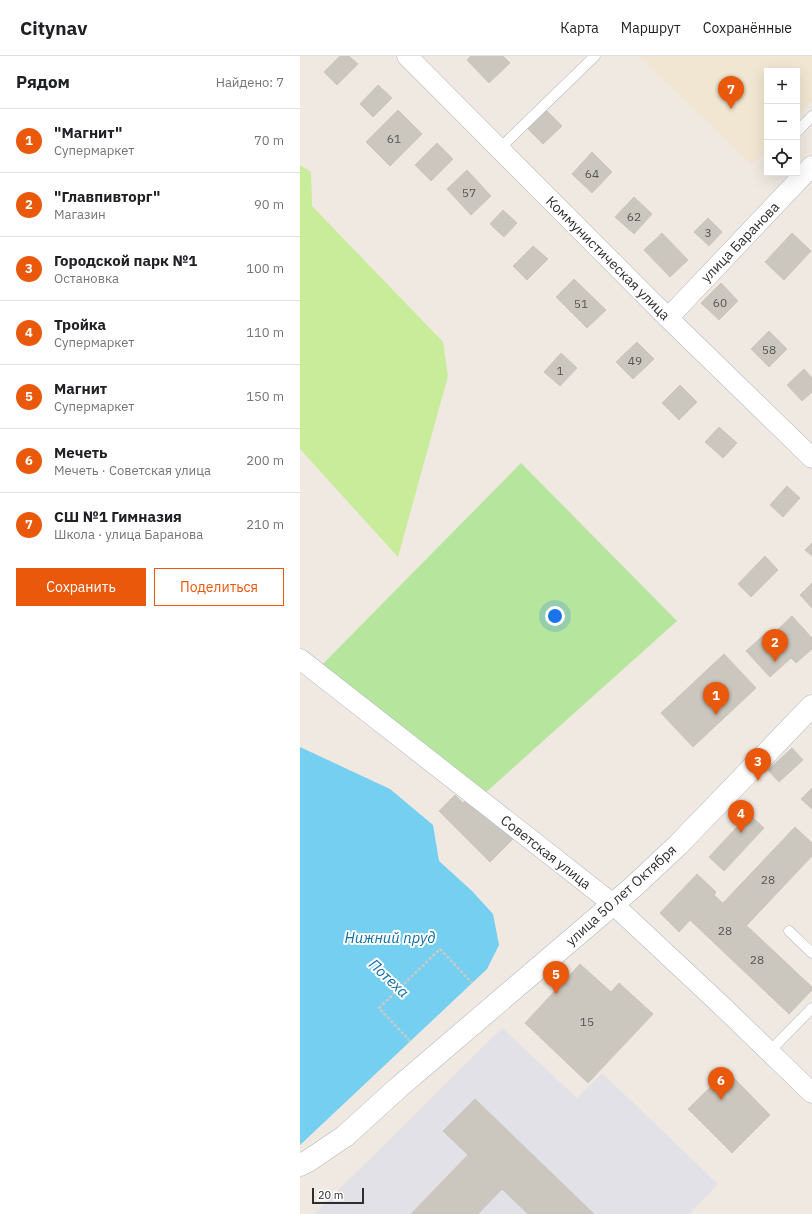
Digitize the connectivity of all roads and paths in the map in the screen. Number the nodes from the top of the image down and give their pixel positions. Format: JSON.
{"nodes":[{"id":1,"x":407,"y":56,"type":"edge"},
{"id":2,"x":595,"y":56,"type":"edge"},
{"id":3,"x":812,"y":116,"type":"edge"},
{"id":4,"x":800,"y":129,"type":"edge"},
{"id":5,"x":499,"y":148,"type":"junction"},
{"id":6,"x":812,"y":166,"type":"edge"},
{"id":7,"x":668,"y":318,"type":"junction"},
{"id":8,"x":812,"y":458,"type":"edge"},
{"id":9,"x":300,"y":659,"type":"edge"},
{"id":10,"x":812,"y":706,"type":"edge"},
{"id":11,"x":612,"y":904,"type":"junction"},
{"id":12,"x":789,"y":931,"type":"dead end"},
{"id":13,"x":812,"y":953,"type":"edge"},
{"id":14,"x":472,"y":983,"type":"dead end"},
{"id":15,"x":812,"y":1008,"type":"edge"},
{"id":16,"x":410,"y":1041,"type":"dead end"},
{"id":17,"x":769,"y":1052,"type":"junction"},
{"id":18,"x":812,"y":1093,"type":"edge"},
{"id":19,"x":300,"y":1165,"type":"edge"}],
"edges":[{"from":1,"to":5,"type":"street","name":"Коммунистическая улица"},
{"from":2,"to":5,"type":"lane"},
{"from":3,"to":4,"type":"lane"},
{"from":5,"to":7,"type":"street","name":"Коммунистическая улица"},
{"from":6,"to":7,"type":"street","name":"улица Баранова"},
{"from":7,"to":8,"type":"street","name":"Коммунистическая улица"},
{"from":9,"to":11,"type":"street","name":"Советская улица"},
{"from":10,"to":11,"type":"main road","name":"улица 50 лет Октября"},
{"from":11,"to":17,"type":"street","name":"Советская улица"},
{"from":11,"to":19,"type":"main road","name":"улица 50 лет Октября"},
{"from":12,"to":13,"type":"lane"},
{"from":14,"to":16,"type":"path"},
{"from":15,"to":17,"type":"lane"},
{"from":17,"to":18,"type":"street","name":"Советская улица"}]}
